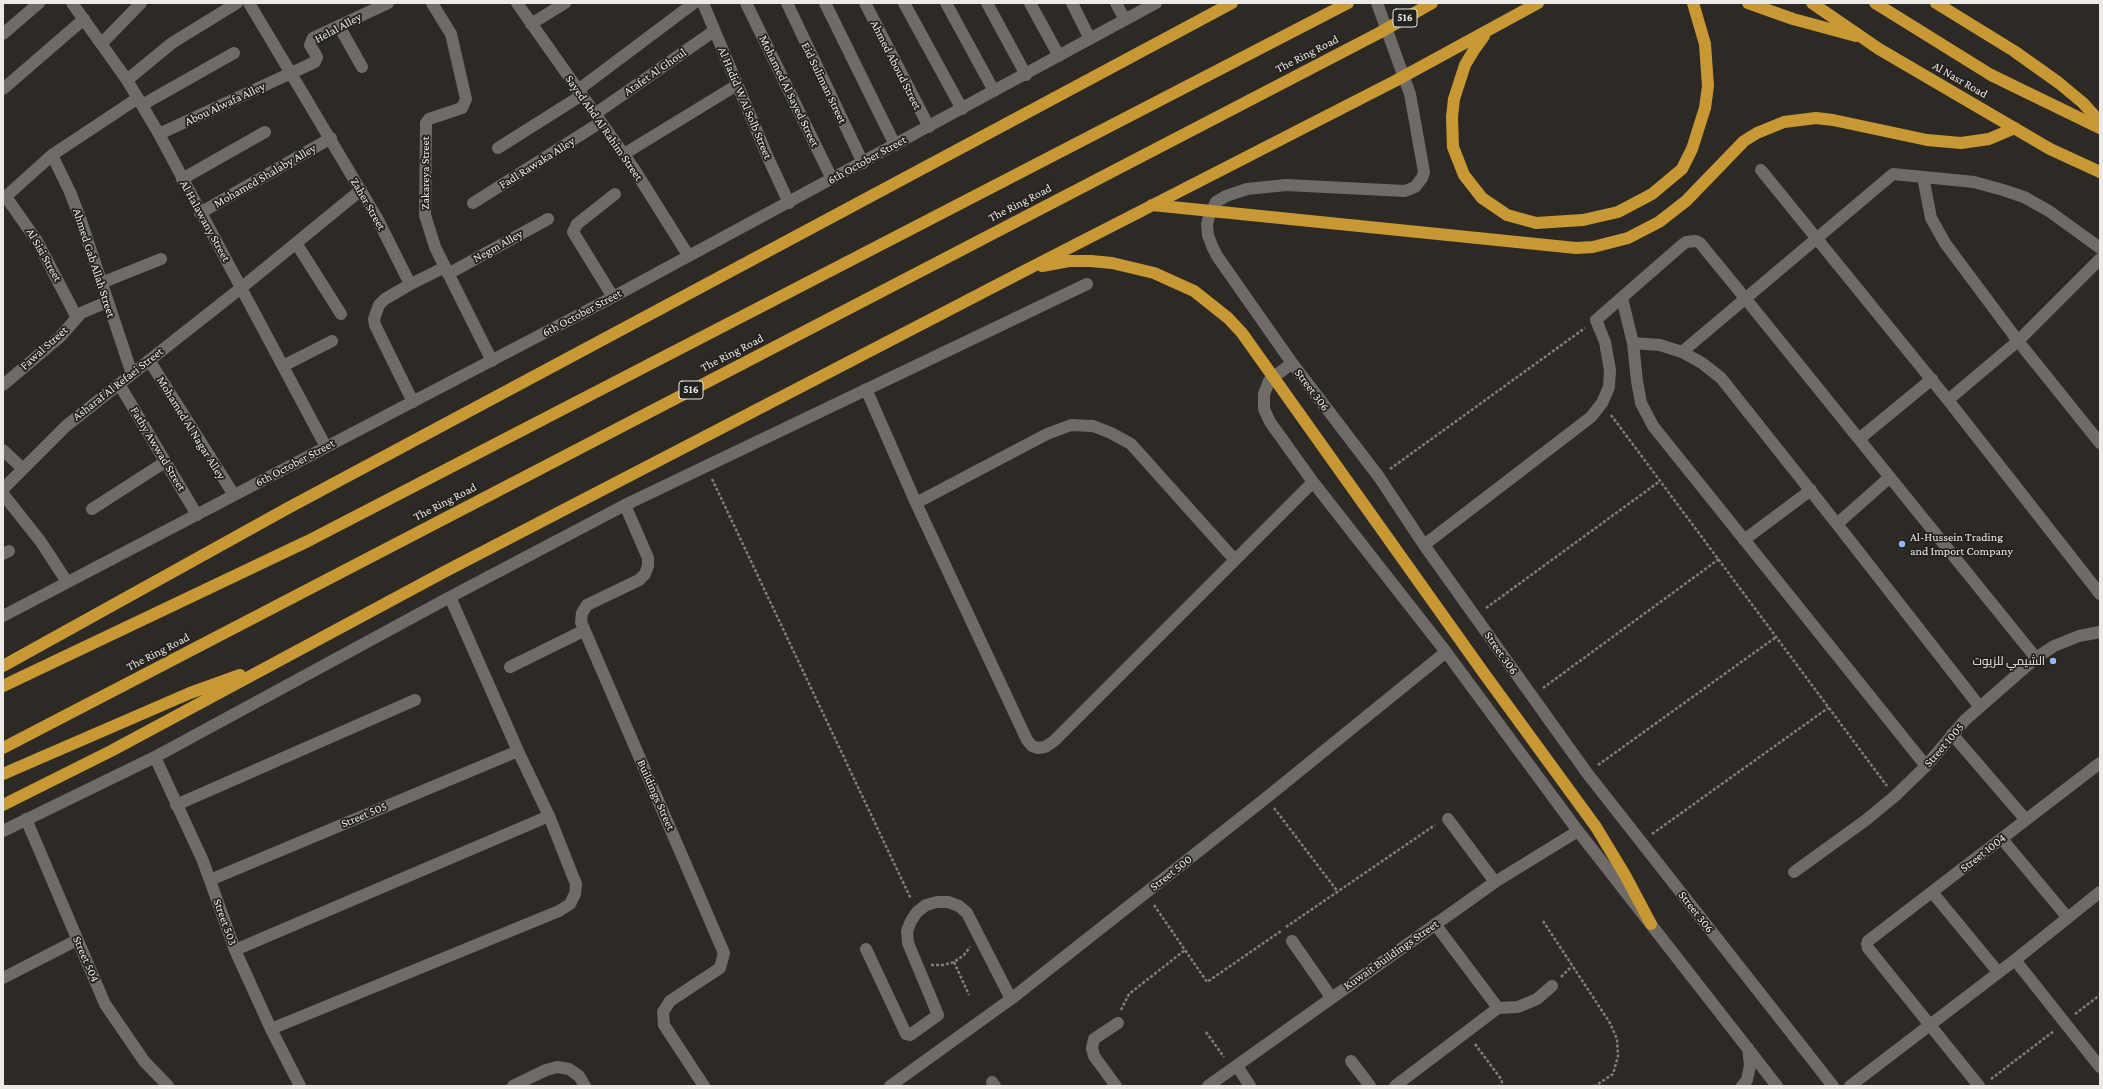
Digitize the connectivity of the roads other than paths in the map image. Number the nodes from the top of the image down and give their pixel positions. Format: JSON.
{"nodes":[{"id":1,"x":39,"y":3,"type":"edge"},
{"id":2,"x":72,"y":3,"type":"edge"},
{"id":3,"x":141,"y":3,"type":"edge"},
{"id":4,"x":237,"y":3,"type":"edge"},
{"id":5,"x":250,"y":3,"type":"edge"},
{"id":6,"x":388,"y":3,"type":"edge"},
{"id":7,"x":432,"y":3,"type":"edge"},
{"id":8,"x":517,"y":3,"type":"edge"},
{"id":9,"x":565,"y":3,"type":"edge"},
{"id":10,"x":694,"y":3,"type":"edge"},
{"id":11,"x":702,"y":3,"type":"edge"},
{"id":12,"x":746,"y":3,"type":"edge"},
{"id":13,"x":787,"y":3,"type":"edge"},
{"id":14,"x":825,"y":3,"type":"edge"},
{"id":15,"x":865,"y":3,"type":"edge"},
{"id":16,"x":904,"y":3,"type":"edge"},
{"id":17,"x":946,"y":3,"type":"edge"},
{"id":18,"x":987,"y":3,"type":"edge"},
{"id":19,"x":1030,"y":3,"type":"edge"},
{"id":20,"x":1072,"y":3,"type":"edge"},
{"id":21,"x":1116,"y":3,"type":"edge"},
{"id":22,"x":1156,"y":3,"type":"edge"},
{"id":23,"x":1232,"y":3,"type":"edge"},
{"id":24,"x":1348,"y":3,"type":"edge"},
{"id":25,"x":1377,"y":3,"type":"edge"},
{"id":26,"x":1432,"y":3,"type":"edge"},
{"id":27,"x":1538,"y":3,"type":"edge"},
{"id":28,"x":1693,"y":3,"type":"edge"},
{"id":29,"x":1748,"y":3,"type":"edge"},
{"id":30,"x":1812,"y":3,"type":"edge"},
{"id":31,"x":1875,"y":3,"type":"edge"},
{"id":32,"x":1936,"y":3,"type":"edge"},
{"id":33,"x":84,"y":19,"type":"junction"},
{"id":34,"x":1125,"y":20,"type":"junction"},
{"id":35,"x":531,"y":24,"type":"junction"},
{"id":36,"x":339,"y":26,"type":"junction"},
{"id":37,"x":714,"y":31,"type":"junction"},
{"id":38,"x":1487,"y":32,"type":"junction"},
{"id":39,"x":3,"y":34,"type":"edge"},
{"id":40,"x":1862,"y":37,"type":"junction"},
{"id":41,"x":1090,"y":39,"type":"junction"},
{"id":42,"x":102,"y":43,"type":"junction"},
{"id":43,"x":234,"y":53,"type":"dead end"},
{"id":44,"x":1059,"y":56,"type":"junction"},
{"id":45,"x":362,"y":67,"type":"dead end"},
{"id":46,"x":290,"y":74,"type":"junction"},
{"id":47,"x":1026,"y":74,"type":"junction"},
{"id":48,"x":127,"y":80,"type":"junction"},
{"id":49,"x":737,"y":85,"type":"junction"},
{"id":50,"x":3,"y":89,"type":"edge"},
{"id":51,"x":994,"y":91,"type":"junction"},
{"id":52,"x":580,"y":93,"type":"junction"},
{"id":53,"x":140,"y":102,"type":"junction"},
{"id":54,"x":962,"y":109,"type":"junction"},
{"id":55,"x":598,"y":118,"type":"junction"},
{"id":56,"x":2100,"y":122,"type":"edge"},
{"id":57,"x":929,"y":127,"type":"junction"},
{"id":58,"x":2015,"y":128,"type":"junction"},
{"id":59,"x":2100,"y":128,"type":"edge"},
{"id":60,"x":265,"y":132,"type":"dead end"},
{"id":61,"x":159,"y":134,"type":"junction"},
{"id":62,"x":330,"y":138,"type":"junction"},
{"id":63,"x":895,"y":145,"type":"junction"},
{"id":64,"x":498,"y":148,"type":"dead end"},
{"id":65,"x":624,"y":154,"type":"junction"},
{"id":66,"x":52,"y":155,"type":"junction"},
{"id":67,"x":863,"y":163,"type":"junction"},
{"id":68,"x":1761,"y":170,"type":"dead end"},
{"id":69,"x":2100,"y":172,"type":"edge"},
{"id":70,"x":1923,"y":176,"type":"junction"},
{"id":71,"x":182,"y":179,"type":"junction"},
{"id":72,"x":832,"y":179,"type":"junction"},
{"id":73,"x":361,"y":190,"type":"junction"},
{"id":74,"x":615,"y":194,"type":"dead end"},
{"id":75,"x":4,"y":198,"type":"edge"},
{"id":76,"x":473,"y":203,"type":"dead end"},
{"id":77,"x":789,"y":203,"type":"junction"},
{"id":78,"x":1152,"y":205,"type":"junction"},
{"id":79,"x":200,"y":213,"type":"junction"},
{"id":80,"x":548,"y":219,"type":"dead end"},
{"id":81,"x":1816,"y":237,"type":"junction"},
{"id":82,"x":296,"y":243,"type":"junction"},
{"id":83,"x":2100,"y":248,"type":"edge"},
{"id":84,"x":688,"y":255,"type":"junction"},
{"id":85,"x":161,"y":259,"type":"dead end"},
{"id":86,"x":2100,"y":259,"type":"edge"},
{"id":87,"x":1026,"y":270,"type":"junction"},
{"id":88,"x":447,"y":271,"type":"junction"},
{"id":89,"x":101,"y":283,"type":"junction"},
{"id":90,"x":1087,"y":284,"type":"dead end"},
{"id":91,"x":409,"y":285,"type":"junction"},
{"id":92,"x":241,"y":288,"type":"junction"},
{"id":93,"x":613,"y":297,"type":"junction"},
{"id":94,"x":1622,"y":298,"type":"junction"},
{"id":95,"x":1745,"y":298,"type":"junction"},
{"id":96,"x":107,"y":302,"type":"junction"},
{"id":97,"x":341,"y":314,"type":"dead end"},
{"id":98,"x":76,"y":316,"type":"junction"},
{"id":99,"x":332,"y":341,"type":"dead end"},
{"id":100,"x":2018,"y":341,"type":"junction"},
{"id":101,"x":1634,"y":343,"type":"junction"},
{"id":102,"x":1682,"y":352,"type":"junction"},
{"id":103,"x":149,"y":360,"type":"junction"},
{"id":104,"x":492,"y":361,"type":"junction"},
{"id":105,"x":1292,"y":363,"type":"junction"},
{"id":106,"x":283,"y":366,"type":"junction"},
{"id":107,"x":132,"y":374,"type":"junction"},
{"id":108,"x":1932,"y":379,"type":"junction"},
{"id":109,"x":119,"y":384,"type":"junction"},
{"id":110,"x":3,"y":385,"type":"edge"},
{"id":111,"x":866,"y":390,"type":"junction"},
{"id":112,"x":1948,"y":400,"type":"junction"},
{"id":113,"x":413,"y":402,"type":"junction"},
{"id":114,"x":1859,"y":439,"type":"junction"},
{"id":115,"x":2100,"y":443,"type":"edge"},
{"id":116,"x":326,"y":447,"type":"junction"},
{"id":117,"x":3,"y":450,"type":"edge"},
{"id":118,"x":164,"y":462,"type":"junction"},
{"id":119,"x":23,"y":469,"type":"junction"},
{"id":120,"x":1890,"y":477,"type":"junction"},
{"id":121,"x":1313,"y":482,"type":"junction"},
{"id":122,"x":3,"y":489,"type":"edge"},
{"id":123,"x":1811,"y":490,"type":"junction"},
{"id":124,"x":3,"y":494,"type":"edge"},
{"id":125,"x":234,"y":495,"type":"junction"},
{"id":126,"x":916,"y":503,"type":"junction"},
{"id":127,"x":625,"y":505,"type":"junction"},
{"id":128,"x":92,"y":509,"type":"dead end"},
{"id":129,"x":197,"y":514,"type":"junction"},
{"id":130,"x":1837,"y":524,"type":"junction"},
{"id":131,"x":1744,"y":540,"type":"junction"},
{"id":132,"x":1424,"y":545,"type":"junction"},
{"id":133,"x":1234,"y":559,"type":"junction"},
{"id":134,"x":67,"y":582,"type":"junction"},
{"id":135,"x":2100,"y":594,"type":"edge"},
{"id":136,"x":450,"y":597,"type":"junction"},
{"id":137,"x":3,"y":616,"type":"edge"},
{"id":138,"x":583,"y":631,"type":"junction"},
{"id":139,"x":2100,"y":632,"type":"edge"},
{"id":140,"x":1446,"y":652,"type":"junction"},
{"id":141,"x":2036,"y":658,"type":"junction"},
{"id":142,"x":280,"y":660,"type":"junction"},
{"id":143,"x":3,"y":666,"type":"edge"},
{"id":144,"x":510,"y":667,"type":"dead end"},
{"id":145,"x":3,"y":686,"type":"edge"},
{"id":146,"x":415,"y":700,"type":"dead end"},
{"id":147,"x":1980,"y":707,"type":"junction"},
{"id":148,"x":1952,"y":734,"type":"junction"},
{"id":149,"x":3,"y":748,"type":"edge"},
{"id":150,"x":518,"y":751,"type":"junction"},
{"id":151,"x":155,"y":757,"type":"junction"},
{"id":152,"x":2100,"y":763,"type":"edge"},
{"id":153,"x":1926,"y":766,"type":"junction"},
{"id":154,"x":3,"y":774,"type":"edge"},
{"id":155,"x":3,"y":804,"type":"edge"},
{"id":156,"x":176,"y":805,"type":"junction"},
{"id":157,"x":549,"y":816,"type":"junction"},
{"id":158,"x":26,"y":819,"type":"junction"},
{"id":159,"x":1448,"y":819,"type":"road end"},
{"id":160,"x":2026,"y":820,"type":"junction"},
{"id":161,"x":3,"y":831,"type":"edge"},
{"id":162,"x":1578,"y":831,"type":"junction"},
{"id":163,"x":2002,"y":839,"type":"junction"},
{"id":164,"x":1794,"y":872,"type":"dead end"},
{"id":165,"x":210,"y":880,"type":"junction"},
{"id":166,"x":1495,"y":882,"type":"junction"},
{"id":167,"x":1932,"y":892,"type":"junction"},
{"id":168,"x":2100,"y":892,"type":"edge"},
{"id":169,"x":2068,"y":918,"type":"junction"},
{"id":170,"x":1435,"y":924,"type":"junction"},
{"id":171,"x":1651,"y":924,"type":"junction"},
{"id":172,"x":77,"y":940,"type":"junction"},
{"id":173,"x":1292,"y":941,"type":"dead end"},
{"id":174,"x":866,"y":949,"type":"dead end"},
{"id":175,"x":235,"y":950,"type":"junction"},
{"id":176,"x":2015,"y":960,"type":"junction"},
{"id":177,"x":1998,"y":972,"type":"junction"},
{"id":178,"x":3,"y":978,"type":"edge"},
{"id":179,"x":1552,"y":986,"type":"dead end"},
{"id":180,"x":1331,"y":997,"type":"junction"},
{"id":181,"x":1010,"y":999,"type":"junction"},
{"id":182,"x":1498,"y":1008,"type":"junction"},
{"id":183,"x":1118,"y":1023,"type":"road end"},
{"id":184,"x":1930,"y":1025,"type":"junction"},
{"id":185,"x":271,"y":1029,"type":"junction"},
{"id":186,"x":1748,"y":1047,"type":"junction"},
{"id":187,"x":1350,"y":1061,"type":"dead end"},
{"id":188,"x":1234,"y":1067,"type":"junction"},
{"id":189,"x":2100,"y":1067,"type":"edge"},
{"id":190,"x":1984,"y":1084,"type":"edge"},
{"id":191,"x":168,"y":1086,"type":"edge"},
{"id":192,"x":300,"y":1086,"type":"edge"},
{"id":193,"x":512,"y":1086,"type":"edge"},
{"id":194,"x":585,"y":1086,"type":"edge"},
{"id":195,"x":704,"y":1086,"type":"edge"},
{"id":196,"x":890,"y":1086,"type":"edge"},
{"id":197,"x":1116,"y":1086,"type":"edge"},
{"id":198,"x":1208,"y":1086,"type":"edge"},
{"id":199,"x":1250,"y":1086,"type":"edge"},
{"id":200,"x":1370,"y":1086,"type":"edge"},
{"id":201,"x":1395,"y":1086,"type":"edge"},
{"id":202,"x":1742,"y":1086,"type":"edge"},
{"id":203,"x":1777,"y":1086,"type":"edge"},
{"id":204,"x":1833,"y":1086,"type":"edge"},
{"id":205,"x":1850,"y":1086,"type":"edge"}],
"edges":[{"from":1,"to":39,"type":"street"},
{"from":2,"to":33,"type":"street","name":"Al Halawany Street"},
{"from":3,"to":42,"type":"street"},
{"from":4,"to":48,"type":"street"},
{"from":5,"to":46,"type":"street","name":"Zaher Street"},
{"from":6,"to":36,"type":"street","name":"Helal Alley"},
{"from":7,"to":88,"type":"street","name":"Zakareya Street"},
{"from":8,"to":35,"type":"street","name":"Sayed Abd Al Rahim Street"},
{"from":9,"to":35,"type":"street"},
{"from":10,"to":52,"type":"street"},
{"from":11,"to":37,"type":"street","name":"Al Hadid W Al Solb Street"},
{"from":12,"to":72,"type":"street","name":"Mohamed Al Sayed Street"},
{"from":13,"to":67,"type":"street","name":"Eid Suliman Street"},
{"from":14,"to":63,"type":"street"},
{"from":15,"to":57,"type":"street","name":"Ahmed Aboud Street"},
{"from":16,"to":54,"type":"street"},
{"from":17,"to":51,"type":"street"},
{"from":18,"to":47,"type":"street"},
{"from":19,"to":44,"type":"street"},
{"from":20,"to":41,"type":"street"},
{"from":21,"to":34,"type":"street"},
{"from":22,"to":34,"type":"street","name":"6th October Street"},
{"from":23,"to":143,"type":"highway"},
{"from":24,"to":145,"type":"highway"},
{"from":25,"to":105,"type":"street"},
{"from":26,"to":149,"type":"highway","name":"The Ring Road","number":"516"},
{"from":27,"to":38,"type":"highway"},
{"from":28,"to":38,"type":"highway"},
{"from":29,"to":40,"type":"highway"},
{"from":30,"to":40,"type":"highway","name":"Al Nasr Road"},
{"from":31,"to":59,"type":"highway","name":"Al Nasr Road"},
{"from":32,"to":56,"type":"highway"},
{"from":33,"to":42,"type":"street","name":"Al Halawany Street"},
{"from":33,"to":50,"type":"street"},
{"from":34,"to":41,"type":"street","name":"6th October Street"},
{"from":35,"to":52,"type":"street","name":"Sayed Abd Al Rahim Street"},
{"from":36,"to":45,"type":"street"},
{"from":36,"to":46,"type":"street","name":"Helal Alley"},
{"from":37,"to":49,"type":"street","name":"Al Hadid W Al Solb Street"},
{"from":37,"to":55,"type":"street","name":"Atafet Al Ghoul"},
{"from":38,"to":78,"type":"highway"},
{"from":40,"to":58,"type":"highway","name":"Al Nasr Road"},
{"from":41,"to":44,"type":"street","name":"6th October Street"},
{"from":42,"to":48,"type":"street","name":"Al Halawany Street"},
{"from":43,"to":53,"type":"street"},
{"from":44,"to":47,"type":"street","name":"6th October Street"},
{"from":46,"to":61,"type":"street","name":"Abou Alwafa Alley"},
{"from":46,"to":62,"type":"street","name":"Zaher Street"},
{"from":47,"to":51,"type":"street","name":"6th October Street"},
{"from":48,"to":53,"type":"street","name":"Al Halawany Street"},
{"from":49,"to":65,"type":"street"},
{"from":49,"to":77,"type":"street","name":"Al Hadid W Al Solb Street"},
{"from":51,"to":54,"type":"street","name":"6th October Street"},
{"from":52,"to":55,"type":"street","name":"Sayed Abd Al Rahim Street"},
{"from":52,"to":64,"type":"street"},
{"from":53,"to":61,"type":"street","name":"Al Halawany Street"},
{"from":53,"to":66,"type":"street"},
{"from":54,"to":57,"type":"street","name":"6th October Street"},
{"from":55,"to":65,"type":"street","name":"Sayed Abd Al Rahim Street"},
{"from":55,"to":76,"type":"street","name":"Fadl Rawaka Alley"},
{"from":57,"to":63,"type":"street","name":"6th October Street"},
{"from":58,"to":69,"type":"highway","name":"Al Nasr Road"},
{"from":58,"to":78,"type":"highway"},
{"from":60,"to":71,"type":"street"},
{"from":61,"to":71,"type":"street","name":"Al Halawany Street"},
{"from":62,"to":73,"type":"street","name":"Zaher Street"},
{"from":62,"to":79,"type":"street","name":"Mohamed Shalaby Alley"},
{"from":63,"to":67,"type":"street","name":"6th October Street"},
{"from":65,"to":84,"type":"street","name":"Sayed Abd Al Rahim Street"},
{"from":66,"to":75,"type":"street"},
{"from":66,"to":89,"type":"street","name":"Ahmed Gab Allah Street"},
{"from":67,"to":72,"type":"street","name":"6th October Street"},
{"from":68,"to":81,"type":"street"},
{"from":70,"to":81,"type":"street"},
{"from":70,"to":83,"type":"street"},
{"from":70,"to":100,"type":"street"},
{"from":71,"to":79,"type":"street","name":"Al Halawany Street"},
{"from":72,"to":77,"type":"street","name":"6th October Street"},
{"from":73,"to":82,"type":"street","name":"Asharaf Al Refaei Street"},
{"from":73,"to":91,"type":"street","name":"Zaher Street"},
{"from":74,"to":93,"type":"street"},
{"from":75,"to":98,"type":"street","name":"Al Sisi Street"},
{"from":77,"to":84,"type":"street","name":"6th October Street"},
{"from":78,"to":87,"type":"highway"},
{"from":79,"to":92,"type":"street","name":"Al Halawany Street"},
{"from":80,"to":88,"type":"street","name":"Negm Alley"},
{"from":81,"to":95,"type":"street"},
{"from":81,"to":108,"type":"street"},
{"from":82,"to":92,"type":"street","name":"Asharaf Al Refaei Street"},
{"from":82,"to":97,"type":"street"},
{"from":84,"to":93,"type":"street","name":"6th October Street"},
{"from":85,"to":89,"type":"street"},
{"from":86,"to":100,"type":"street"},
{"from":87,"to":142,"type":"highway"},
{"from":87,"to":171,"type":"highway"},
{"from":88,"to":91,"type":"street","name":"Negm Alley"},
{"from":88,"to":104,"type":"street","name":"Zakareya Street"},
{"from":89,"to":96,"type":"street","name":"Ahmed Gab Allah Street"},
{"from":90,"to":111,"type":"street"},
{"from":91,"to":113,"type":"street"},
{"from":92,"to":103,"type":"street","name":"Asharaf Al Refaei Street"},
{"from":92,"to":106,"type":"street","name":"Al Halawany Street"},
{"from":93,"to":104,"type":"street","name":"6th October Street"},
{"from":94,"to":95,"type":"street"},
{"from":94,"to":101,"type":"street"},
{"from":94,"to":132,"type":"street"},
{"from":95,"to":102,"type":"street"},
{"from":95,"to":114,"type":"street"},
{"from":96,"to":98,"type":"street","name":"Fawal Street"},
{"from":96,"to":107,"type":"street","name":"Ahmed Gab Allah Street"},
{"from":98,"to":110,"type":"street","name":"Fawal Street"},
{"from":99,"to":106,"type":"street"},
{"from":100,"to":112,"type":"street"},
{"from":100,"to":115,"type":"street"},
{"from":101,"to":102,"type":"street"},
{"from":101,"to":131,"type":"street"},
{"from":102,"to":123,"type":"street"},
{"from":103,"to":107,"type":"street","name":"Asharaf Al Refaei Street"},
{"from":103,"to":125,"type":"street","name":"Mohamed Al Nagar Alley"},
{"from":104,"to":113,"type":"street","name":"6th October Street"},
{"from":105,"to":121,"type":"street","name":"Street 306"},
{"from":105,"to":132,"type":"street","name":"Street 306"},
{"from":106,"to":116,"type":"street","name":"Al Halawany Street"},
{"from":107,"to":109,"type":"street","name":"Asharaf Al Refaei Street"},
{"from":108,"to":112,"type":"street"},
{"from":108,"to":114,"type":"street"},
{"from":109,"to":118,"type":"street","name":"Fathy Awwad Street"},
{"from":109,"to":119,"type":"street","name":"Asharaf Al Refaei Street"},
{"from":111,"to":126,"type":"street"},
{"from":111,"to":127,"type":"street"},
{"from":112,"to":135,"type":"street"},
{"from":113,"to":116,"type":"street","name":"6th October Street"},
{"from":114,"to":120,"type":"street"},
{"from":116,"to":125,"type":"street","name":"6th October Street"},
{"from":117,"to":119,"type":"street"},
{"from":118,"to":128,"type":"street"},
{"from":118,"to":129,"type":"street","name":"Fathy Awwad Street"},
{"from":119,"to":122,"type":"street","name":"Asharaf Al Refaei Street"},
{"from":120,"to":130,"type":"street"},
{"from":120,"to":141,"type":"street"},
{"from":121,"to":133,"type":"street"},
{"from":121,"to":140,"type":"street","name":"Street 306"},
{"from":123,"to":130,"type":"street"},
{"from":123,"to":131,"type":"street"},
{"from":124,"to":134,"type":"street"},
{"from":125,"to":129,"type":"street","name":"6th October Street"},
{"from":126,"to":133,"type":"street"},
{"from":126,"to":133,"type":"street"},
{"from":127,"to":136,"type":"street"},
{"from":127,"to":138,"type":"street","name":"Buildings Street"},
{"from":129,"to":134,"type":"street","name":"6th October Street"},
{"from":130,"to":147,"type":"street"},
{"from":131,"to":153,"type":"street"},
{"from":132,"to":204,"type":"street","name":"Street 306"},
{"from":134,"to":137,"type":"street","name":"6th October Street"},
{"from":136,"to":150,"type":"street"},
{"from":136,"to":151,"type":"street"},
{"from":138,"to":144,"type":"street"},
{"from":138,"to":195,"type":"street","name":"Buildings Street"},
{"from":139,"to":141,"type":"street","name":"Street 1005"},
{"from":140,"to":162,"type":"street","name":"Street 306"},
{"from":140,"to":181,"type":"street","name":"Street 500"},
{"from":141,"to":147,"type":"street","name":"Street 1005"},
{"from":142,"to":154,"type":"highway"},
{"from":142,"to":155,"type":"highway"},
{"from":146,"to":156,"type":"street"},
{"from":147,"to":148,"type":"street","name":"Street 1005"},
{"from":148,"to":153,"type":"street","name":"Street 1005"},
{"from":148,"to":160,"type":"street"},
{"from":150,"to":157,"type":"street"},
{"from":150,"to":165,"type":"street","name":"Street 505"},
{"from":151,"to":156,"type":"street","name":"Street 503"},
{"from":151,"to":158,"type":"street"},
{"from":152,"to":160,"type":"street","name":"Street 1004"},
{"from":153,"to":164,"type":"street","name":"Street 1005"},
{"from":156,"to":165,"type":"street","name":"Street 503"},
{"from":157,"to":175,"type":"street"},
{"from":157,"to":185,"type":"street"},
{"from":158,"to":161,"type":"street"},
{"from":158,"to":172,"type":"street","name":"Street 504"},
{"from":159,"to":166,"type":"street"},
{"from":160,"to":163,"type":"street","name":"Street 1004"},
{"from":162,"to":166,"type":"street","name":"Kuwait Buildings Street"},
{"from":162,"to":171,"type":"street","name":"Street 306"},
{"from":163,"to":167,"type":"street","name":"Street 1004"},
{"from":163,"to":169,"type":"street"},
{"from":165,"to":175,"type":"street","name":"Street 503"},
{"from":166,"to":170,"type":"street","name":"Kuwait Buildings Street"},
{"from":167,"to":177,"type":"street"},
{"from":167,"to":184,"type":"street","name":"Street 1004"},
{"from":168,"to":169,"type":"street"},
{"from":169,"to":176,"type":"street"},
{"from":170,"to":180,"type":"street","name":"Kuwait Buildings Street"},
{"from":170,"to":182,"type":"street"},
{"from":171,"to":186,"type":"street","name":"Street 306"},
{"from":172,"to":178,"type":"street"},
{"from":172,"to":191,"type":"street","name":"Street 504"},
{"from":173,"to":180,"type":"street"},
{"from":174,"to":181,"type":"street"},
{"from":175,"to":185,"type":"street","name":"Street 503"},
{"from":176,"to":177,"type":"street"},
{"from":176,"to":189,"type":"street"},
{"from":177,"to":184,"type":"street"},
{"from":179,"to":182,"type":"street"},
{"from":180,"to":188,"type":"street","name":"Kuwait Buildings Street"},
{"from":181,"to":196,"type":"street","name":"Street 500"},
{"from":182,"to":201,"type":"street"},
{"from":183,"to":197,"type":"street"},
{"from":184,"to":190,"type":"street"},
{"from":184,"to":205,"type":"street"},
{"from":185,"to":192,"type":"street","name":"Street 503"},
{"from":186,"to":202,"type":"street"},
{"from":186,"to":203,"type":"street","name":"Street 306"},
{"from":187,"to":200,"type":"street"},
{"from":188,"to":198,"type":"street","name":"Kuwait Buildings Street"},
{"from":188,"to":199,"type":"street"},
{"from":193,"to":194,"type":"street"}]}
